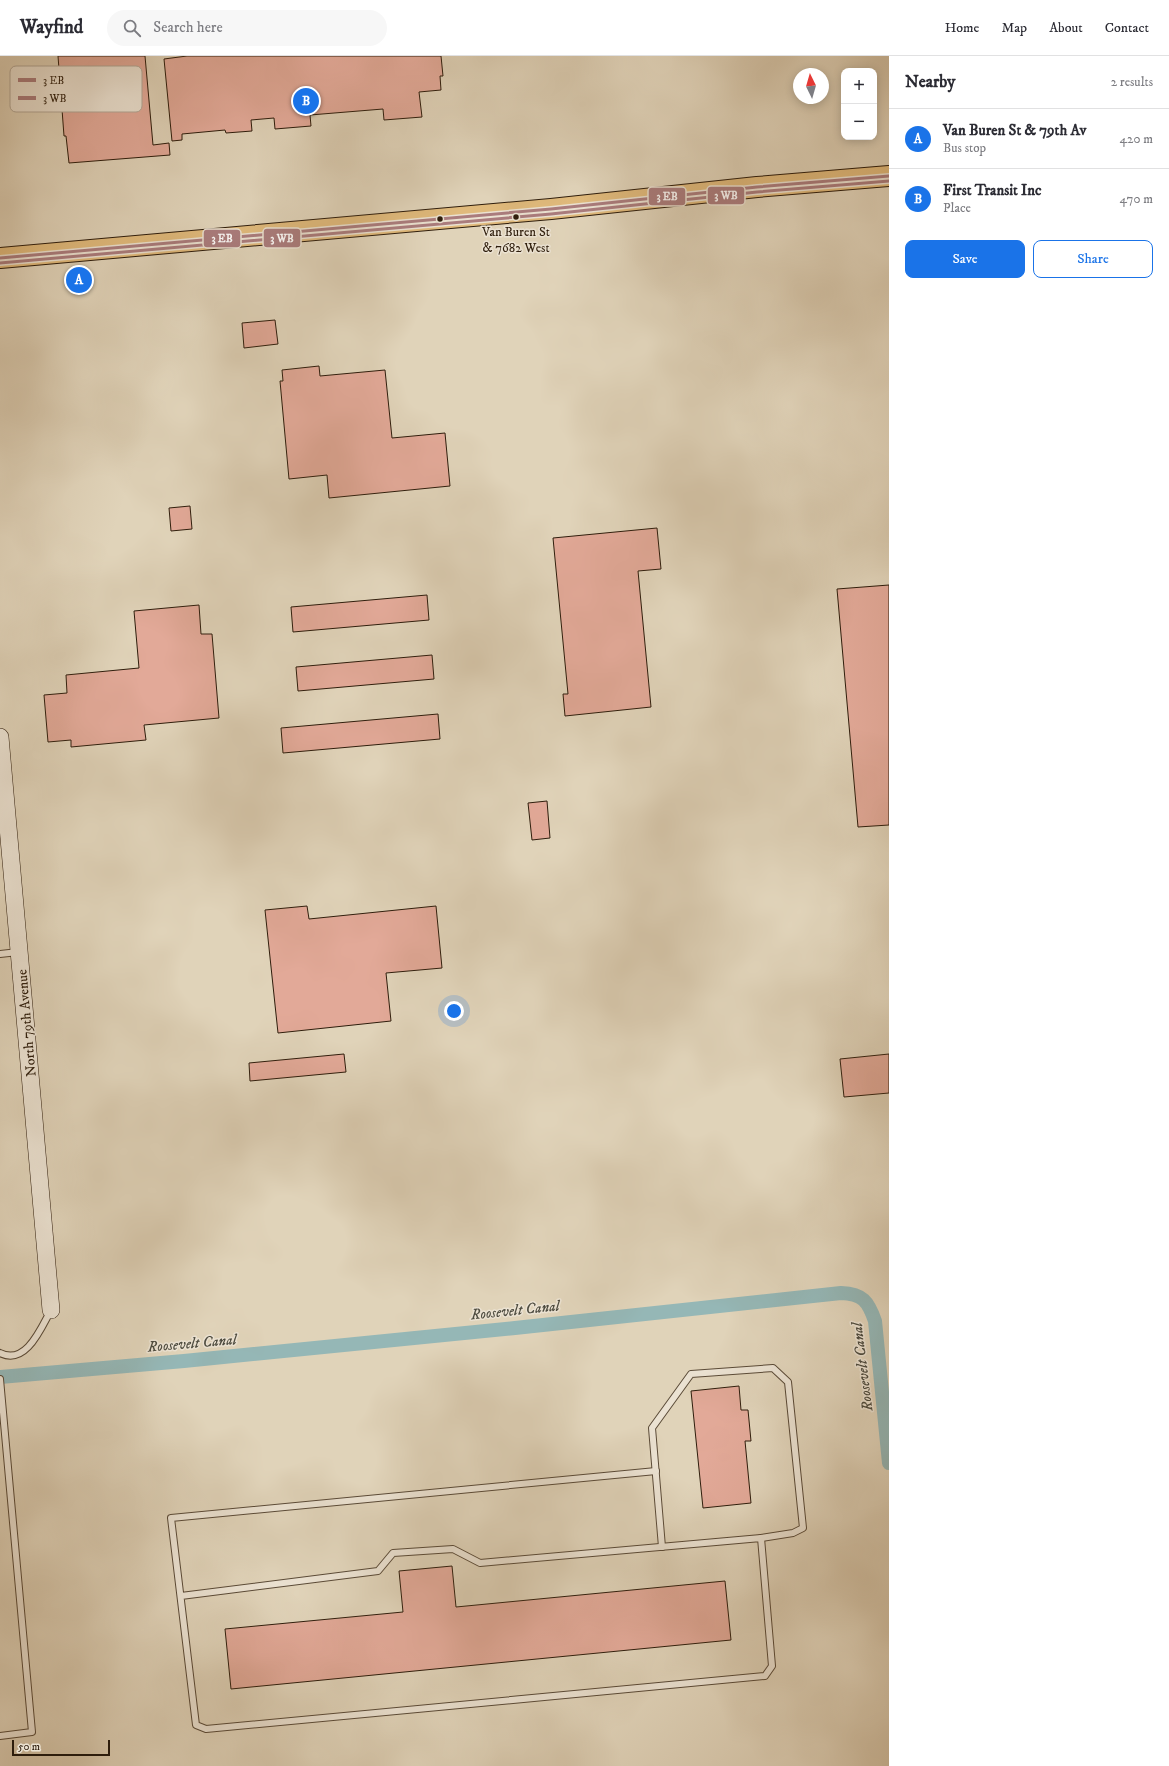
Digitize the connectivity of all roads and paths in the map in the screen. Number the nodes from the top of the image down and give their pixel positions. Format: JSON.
{"nodes":[{"id":1,"x":889,"y":176,"type":"edge"},
{"id":2,"x":0,"y":258,"type":"edge"},
{"id":3,"x":0,"y":737,"type":"edge"},
{"id":4,"x":20,"y":952,"type":"junction"},
{"id":5,"x":0,"y":954,"type":"edge"},
{"id":6,"x":51,"y":1310,"type":"joint"},
{"id":7,"x":0,"y":1353,"type":"edge"},
{"id":8,"x":0,"y":1382,"type":"edge"},
{"id":9,"x":2,"y":1431,"type":"edge"},
{"id":10,"x":656,"y":1471,"type":"junction"},
{"id":11,"x":760,"y":1538,"type":"junction"},
{"id":12,"x":662,"y":1547,"type":"junction"},
{"id":13,"x":181,"y":1596,"type":"junction"},
{"id":14,"x":0,"y":1736,"type":"edge"}],
"edges":[{"from":1,"to":2,"type":"main road"},
{"from":3,"to":4,"type":"street","name":"North 79th Avenue"},
{"from":4,"to":5,"type":"lane"},
{"from":4,"to":6,"type":"street","name":"North 79th Avenue"},
{"from":6,"to":7,"type":"lane"},
{"from":8,"to":9,"type":"lane"},
{"from":9,"to":14,"type":"lane"},
{"from":10,"to":11,"type":"lane"},
{"from":10,"to":12,"type":"lane"},
{"from":10,"to":13,"type":"lane"},
{"from":11,"to":12,"type":"lane"},
{"from":11,"to":13,"type":"lane"},
{"from":12,"to":13,"type":"lane"}]}
